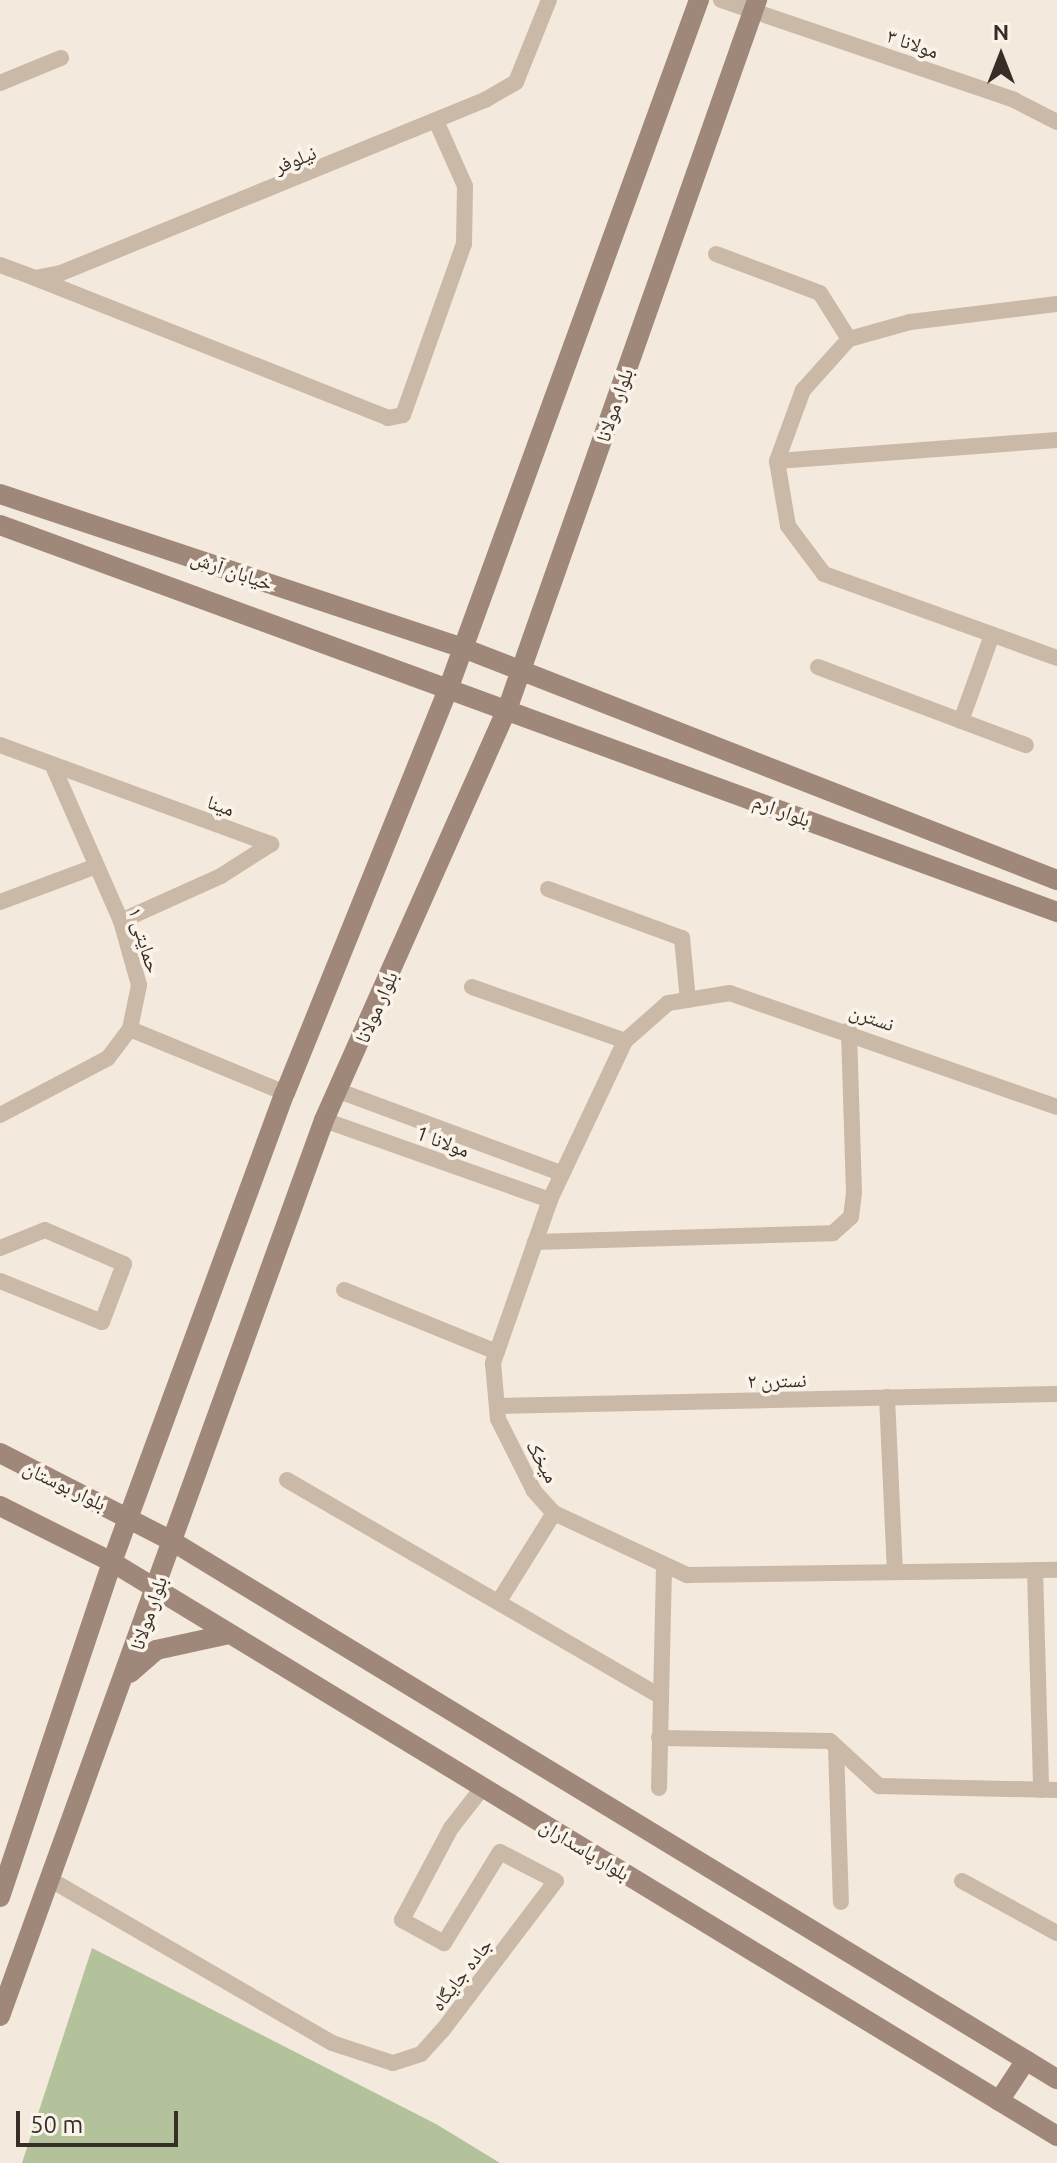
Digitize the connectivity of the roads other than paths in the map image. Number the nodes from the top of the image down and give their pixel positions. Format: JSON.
{"nodes":[{"id":1,"x":549,"y":0,"type":"edge"},
{"id":2,"x":699,"y":0,"type":"edge"},
{"id":3,"x":721,"y":0,"type":"edge"},
{"id":4,"x":755,"y":6,"type":"edge"},
{"id":5,"x":61,"y":58,"type":"dead end"},
{"id":6,"x":0,"y":83,"type":"edge"},
{"id":7,"x":1057,"y":122,"type":"edge"},
{"id":8,"x":437,"y":123,"type":"junction"},
{"id":9,"x":716,"y":254,"type":"dead end"},
{"id":10,"x":0,"y":265,"type":"edge"},
{"id":11,"x":35,"y":278,"type":"junction"},
{"id":12,"x":1057,"y":304,"type":"edge"},
{"id":13,"x":849,"y":339,"type":"junction"},
{"id":14,"x":1057,"y":440,"type":"edge"},
{"id":15,"x":777,"y":461,"type":"junction"},
{"id":16,"x":0,"y":494,"type":"edge"},
{"id":17,"x":0,"y":525,"type":"edge"},
{"id":18,"x":142,"y":540,"type":"junction"},
{"id":19,"x":130,"y":569,"type":"junction"},
{"id":20,"x":992,"y":635,"type":"junction"},
{"id":21,"x":463,"y":648,"type":"junction"},
{"id":22,"x":1057,"y":658,"type":"edge"},
{"id":23,"x":818,"y":667,"type":"dead end"},
{"id":24,"x":520,"y":673,"type":"junction"},
{"id":25,"x":450,"y":684,"type":"junction"},
{"id":26,"x":508,"y":707,"type":"junction"},
{"id":27,"x":961,"y":721,"type":"junction"},
{"id":28,"x":0,"y":745,"type":"edge"},
{"id":29,"x":1026,"y":745,"type":"dead end"},
{"id":30,"x":52,"y":764,"type":"junction"},
{"id":31,"x":97,"y":866,"type":"junction"},
{"id":32,"x":1057,"y":880,"type":"edge"},
{"id":33,"x":548,"y":889,"type":"dead end"},
{"id":34,"x":0,"y":902,"type":"edge"},
{"id":35,"x":1057,"y":912,"type":"edge"},
{"id":36,"x":121,"y":921,"type":"junction"},
{"id":37,"x":472,"y":987,"type":"dead end"},
{"id":38,"x":688,"y":1000,"type":"junction"},
{"id":39,"x":668,"y":1003,"type":"joint"},
{"id":40,"x":130,"y":1029,"type":"junction"},
{"id":41,"x":849,"y":1030,"type":"junction"},
{"id":42,"x":625,"y":1041,"type":"junction"},
{"id":43,"x":339,"y":1091,"type":"junction"},
{"id":44,"x":285,"y":1093,"type":"junction"},
{"id":45,"x":1057,"y":1107,"type":"edge"},
{"id":46,"x":0,"y":1115,"type":"edge"},
{"id":47,"x":324,"y":1120,"type":"junction"},
{"id":48,"x":561,"y":1173,"type":"junction"},
{"id":49,"x":550,"y":1200,"type":"junction"},
{"id":50,"x":535,"y":1242,"type":"junction"},
{"id":51,"x":0,"y":1248,"type":"edge"},
{"id":52,"x":0,"y":1281,"type":"edge"},
{"id":53,"x":344,"y":1290,"type":"dead end"},
{"id":54,"x":497,"y":1352,"type":"junction"},
{"id":55,"x":1057,"y":1394,"type":"edge"},
{"id":56,"x":887,"y":1397,"type":"junction"},
{"id":57,"x":497,"y":1406,"type":"junction"},
{"id":58,"x":0,"y":1453,"type":"edge"},
{"id":59,"x":287,"y":1480,"type":"dead end"},
{"id":60,"x":0,"y":1506,"type":"edge"},
{"id":61,"x":554,"y":1513,"type":"junction"},
{"id":62,"x":131,"y":1517,"type":"junction"},
{"id":63,"x":170,"y":1540,"type":"junction"},
{"id":64,"x":112,"y":1562,"type":"junction"},
{"id":65,"x":664,"y":1566,"type":"junction"},
{"id":66,"x":1035,"y":1570,"type":"junction"},
{"id":67,"x":1057,"y":1570,"type":"edge"},
{"id":68,"x":895,"y":1572,"type":"junction"},
{"id":69,"x":158,"y":1592,"type":"junction"},
{"id":70,"x":499,"y":1601,"type":"junction"},
{"id":71,"x":229,"y":1634,"type":"junction"},
{"id":72,"x":127,"y":1676,"type":"junction"},
{"id":73,"x":660,"y":1696,"type":"junction"},
{"id":74,"x":659,"y":1738,"type":"junction"},
{"id":75,"x":836,"y":1747,"type":"junction"},
{"id":76,"x":483,"y":1787,"type":"junction"},
{"id":77,"x":659,"y":1788,"type":"dead end"},
{"id":78,"x":1049,"y":1790,"type":"edge"},
{"id":79,"x":51,"y":1880,"type":"junction"},
{"id":80,"x":962,"y":1881,"type":"dead end"},
{"id":81,"x":0,"y":1897,"type":"edge"},
{"id":82,"x":841,"y":1902,"type":"dead end"},
{"id":83,"x":1057,"y":1933,"type":"edge"},
{"id":84,"x":0,"y":2016,"type":"edge"},
{"id":85,"x":1026,"y":2060,"type":"junction"},
{"id":86,"x":1057,"y":2079,"type":"edge"},
{"id":87,"x":999,"y":2101,"type":"junction"},
{"id":88,"x":1057,"y":2136,"type":"edge"}],
"edges":[{"from":1,"to":8,"type":"street","name":"نیلوفر"},
{"from":2,"to":21,"type":"main road"},
{"from":3,"to":4,"type":"street","name":"مولانا ۳"},
{"from":4,"to":7,"type":"street","name":"مولانا ۳"},
{"from":4,"to":24,"type":"main road","name":"بلوار مولانا"},
{"from":5,"to":6,"type":"street"},
{"from":8,"to":11,"type":"street","name":"نیلوفر"},
{"from":8,"to":11,"type":"street"},
{"from":9,"to":13,"type":"street"},
{"from":10,"to":11,"type":"street"},
{"from":12,"to":13,"type":"street"},
{"from":13,"to":15,"type":"street"},
{"from":14,"to":15,"type":"street"},
{"from":15,"to":20,"type":"street"},
{"from":16,"to":18,"type":"main road","name":"خیابان آرش"},
{"from":17,"to":19,"type":"main road","name":"خیابان آرش"},
{"from":18,"to":19,"type":"main road"},
{"from":18,"to":21,"type":"main road","name":"خیابان آرش"},
{"from":19,"to":25,"type":"main road","name":"خیابان آرش"},
{"from":20,"to":22,"type":"street"},
{"from":20,"to":27,"type":"street"},
{"from":21,"to":24,"type":"main road","name":"خیابان آرش"},
{"from":21,"to":25,"type":"main road"},
{"from":23,"to":27,"type":"street"},
{"from":24,"to":26,"type":"main road","name":"بلوار مولانا"},
{"from":24,"to":32,"type":"main road","name":"بلوار ارم"},
{"from":25,"to":26,"type":"main road","name":"خیابان آرش"},
{"from":25,"to":44,"type":"main road"},
{"from":26,"to":35,"type":"main road","name":"بلوار ارم"},
{"from":26,"to":43,"type":"main road","name":"بلوار مولانا"},
{"from":27,"to":29,"type":"street"},
{"from":28,"to":30,"type":"street","name":"مینا"},
{"from":30,"to":31,"type":"street","name":"حمایتی ۱"},
{"from":30,"to":36,"type":"street","name":"مینا"},
{"from":31,"to":34,"type":"street"},
{"from":31,"to":36,"type":"street","name":"حمایتی ۱"},
{"from":33,"to":38,"type":"street"},
{"from":36,"to":40,"type":"street","name":"حمایتی ۱"},
{"from":37,"to":42,"type":"street"},
{"from":38,"to":39,"type":"street","name":"نسترن"},
{"from":38,"to":41,"type":"street","name":"نسترن"},
{"from":39,"to":42,"type":"street","name":"میخک"},
{"from":40,"to":44,"type":"street"},
{"from":40,"to":46,"type":"street","name":"حمایتی ۱"},
{"from":41,"to":45,"type":"street","name":"نسترن"},
{"from":41,"to":50,"type":"street"},
{"from":42,"to":48,"type":"street","name":"میخک"},
{"from":43,"to":47,"type":"main road","name":"بلوار مولانا"},
{"from":43,"to":48,"type":"street","name":"مولانا 1"},
{"from":44,"to":62,"type":"main road"},
{"from":47,"to":49,"type":"street","name":"مولانا 1"},
{"from":47,"to":63,"type":"main road","name":"بلوار مولانا"},
{"from":48,"to":49,"type":"street","name":"میخک"},
{"from":49,"to":50,"type":"street","name":"میخک"},
{"from":50,"to":54,"type":"street","name":"میخک"},
{"from":51,"to":52,"type":"street"},
{"from":53,"to":54,"type":"street"},
{"from":54,"to":57,"type":"street","name":"میخک"},
{"from":55,"to":56,"type":"street","name":"نسترن ۲"},
{"from":56,"to":57,"type":"street","name":"نسترن ۲"},
{"from":56,"to":68,"type":"street"},
{"from":57,"to":61,"type":"street","name":"میخک"},
{"from":58,"to":62,"type":"main road","name":"بلوار بوستان"},
{"from":59,"to":70,"type":"street"},
{"from":60,"to":64,"type":"main road"},
{"from":61,"to":65,"type":"street","name":"میخک"},
{"from":61,"to":70,"type":"street"},
{"from":62,"to":63,"type":"main road"},
{"from":62,"to":64,"type":"main road"},
{"from":63,"to":69,"type":"main road","name":"بلوار مولانا"},
{"from":63,"to":85,"type":"main road"},
{"from":64,"to":69,"type":"main road","name":"بلوار پاسداران"},
{"from":64,"to":81,"type":"main road"},
{"from":65,"to":68,"type":"street","name":"میخک"},
{"from":65,"to":73,"type":"street"},
{"from":66,"to":67,"type":"street","name":"میخک"},
{"from":66,"to":68,"type":"street","name":"میخک"},
{"from":66,"to":78,"type":"street"},
{"from":69,"to":71,"type":"main road","name":"بلوار پاسداران"},
{"from":69,"to":72,"type":"main road","name":"بلوار مولانا"},
{"from":70,"to":73,"type":"street"},
{"from":71,"to":72,"type":"main road"},
{"from":71,"to":76,"type":"main road","name":"بلوار پاسداران"},
{"from":72,"to":79,"type":"main road","name":"بلوار مولانا"},
{"from":73,"to":74,"type":"street"},
{"from":74,"to":75,"type":"street"},
{"from":74,"to":77,"type":"street"},
{"from":75,"to":78,"type":"street"},
{"from":75,"to":82,"type":"street"},
{"from":76,"to":79,"type":"street","name":"جاده جایگاه"},
{"from":76,"to":87,"type":"main road","name":"بلوار پاسداران"},
{"from":79,"to":84,"type":"main road","name":"بلوار مولانا"},
{"from":80,"to":83,"type":"street"},
{"from":85,"to":86,"type":"main road"},
{"from":85,"to":87,"type":"main road"},
{"from":87,"to":88,"type":"main road","name":"بلوار پاسداران"}]}
